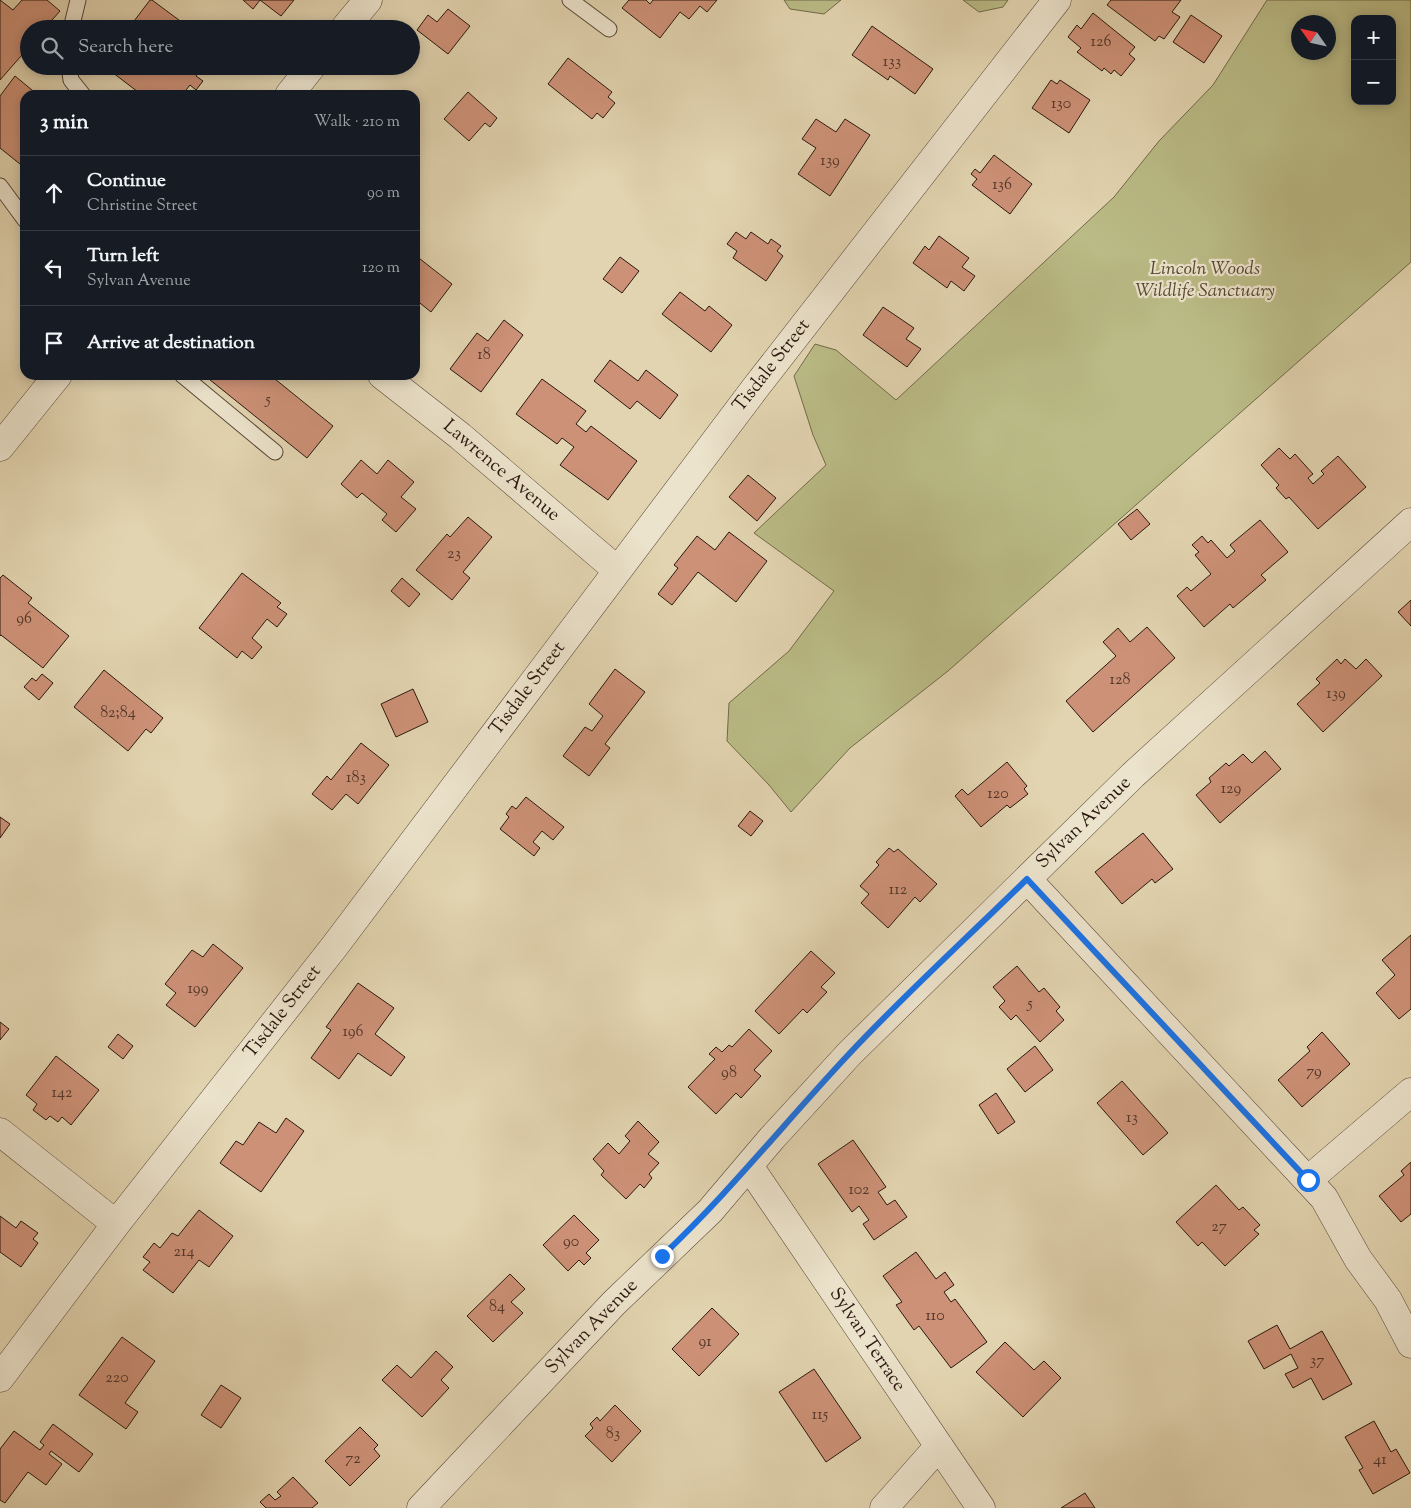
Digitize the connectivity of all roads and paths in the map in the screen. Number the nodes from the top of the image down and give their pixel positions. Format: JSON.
{"nodes":[{"id":1,"x":78,"y":0,"type":"edge"},
{"id":2,"x":368,"y":0,"type":"edge"},
{"id":3,"x":570,"y":0,"type":"edge"},
{"id":4,"x":1057,"y":0,"type":"edge"},
{"id":5,"x":72,"y":20,"type":"edge"},
{"id":6,"x":351,"y":20,"type":"edge"},
{"id":7,"x":609,"y":29,"type":"dead end"},
{"id":8,"x":70,"y":75,"type":"edge"},
{"id":9,"x":305,"y":75,"type":"edge"},
{"id":10,"x":79,"y":90,"type":"edge"},
{"id":11,"x":292,"y":90,"type":"edge"},
{"id":12,"x":0,"y":186,"type":"edge"},
{"id":13,"x":20,"y":213,"type":"edge"},
{"id":14,"x":54,"y":380,"type":"edge"},
{"id":15,"x":188,"y":380,"type":"edge"},
{"id":16,"x":388,"y":380,"type":"edge"},
{"id":17,"x":0,"y":447,"type":"edge"},
{"id":18,"x":275,"y":452,"type":"dead end"},
{"id":19,"x":1411,"y":522,"type":"edge"},
{"id":20,"x":617,"y":570,"type":"junction"},
{"id":21,"x":1027,"y":879,"type":"junction"},
{"id":22,"x":1411,"y":1092,"type":"edge"},
{"id":23,"x":0,"y":1132,"type":"edge"},
{"id":24,"x":749,"y":1166,"type":"junction"},
{"id":25,"x":1308,"y":1180,"type":"junction"},
{"id":26,"x":116,"y":1224,"type":"junction"},
{"id":27,"x":1411,"y":1344,"type":"edge"},
{"id":28,"x":0,"y":1378,"type":"edge"},
{"id":29,"x":939,"y":1446,"type":"junction"},
{"id":30,"x":421,"y":1508,"type":"edge"},
{"id":31,"x":884,"y":1508,"type":"edge"},
{"id":32,"x":981,"y":1508,"type":"edge"}],
"edges":[{"from":1,"to":5,"type":"lane"},
{"from":2,"to":6,"type":"street"},
{"from":3,"to":7,"type":"lane"},
{"from":4,"to":20,"type":"street","name":"Tisdale Street"},
{"from":8,"to":10,"type":"lane"},
{"from":9,"to":11,"type":"street"},
{"from":12,"to":13,"type":"lane"},
{"from":14,"to":17,"type":"street"},
{"from":15,"to":18,"type":"lane"},
{"from":16,"to":20,"type":"street","name":"Lawrence Avenue"},
{"from":19,"to":21,"type":"street","name":"Sylvan Avenue"},
{"from":20,"to":26,"type":"street","name":"Tisdale Street"},
{"from":21,"to":24,"type":"street","name":"Sylvan Avenue"},
{"from":21,"to":25,"type":"street"},
{"from":22,"to":25,"type":"street"},
{"from":23,"to":26,"type":"street"},
{"from":24,"to":29,"type":"street","name":"Sylvan Terrace"},
{"from":24,"to":30,"type":"street","name":"Sylvan Avenue"},
{"from":25,"to":27,"type":"street"},
{"from":26,"to":28,"type":"street","name":"Tisdale Street"},
{"from":29,"to":31,"type":"street"},
{"from":29,"to":32,"type":"street","name":"Sylvan Terrace"}]}
